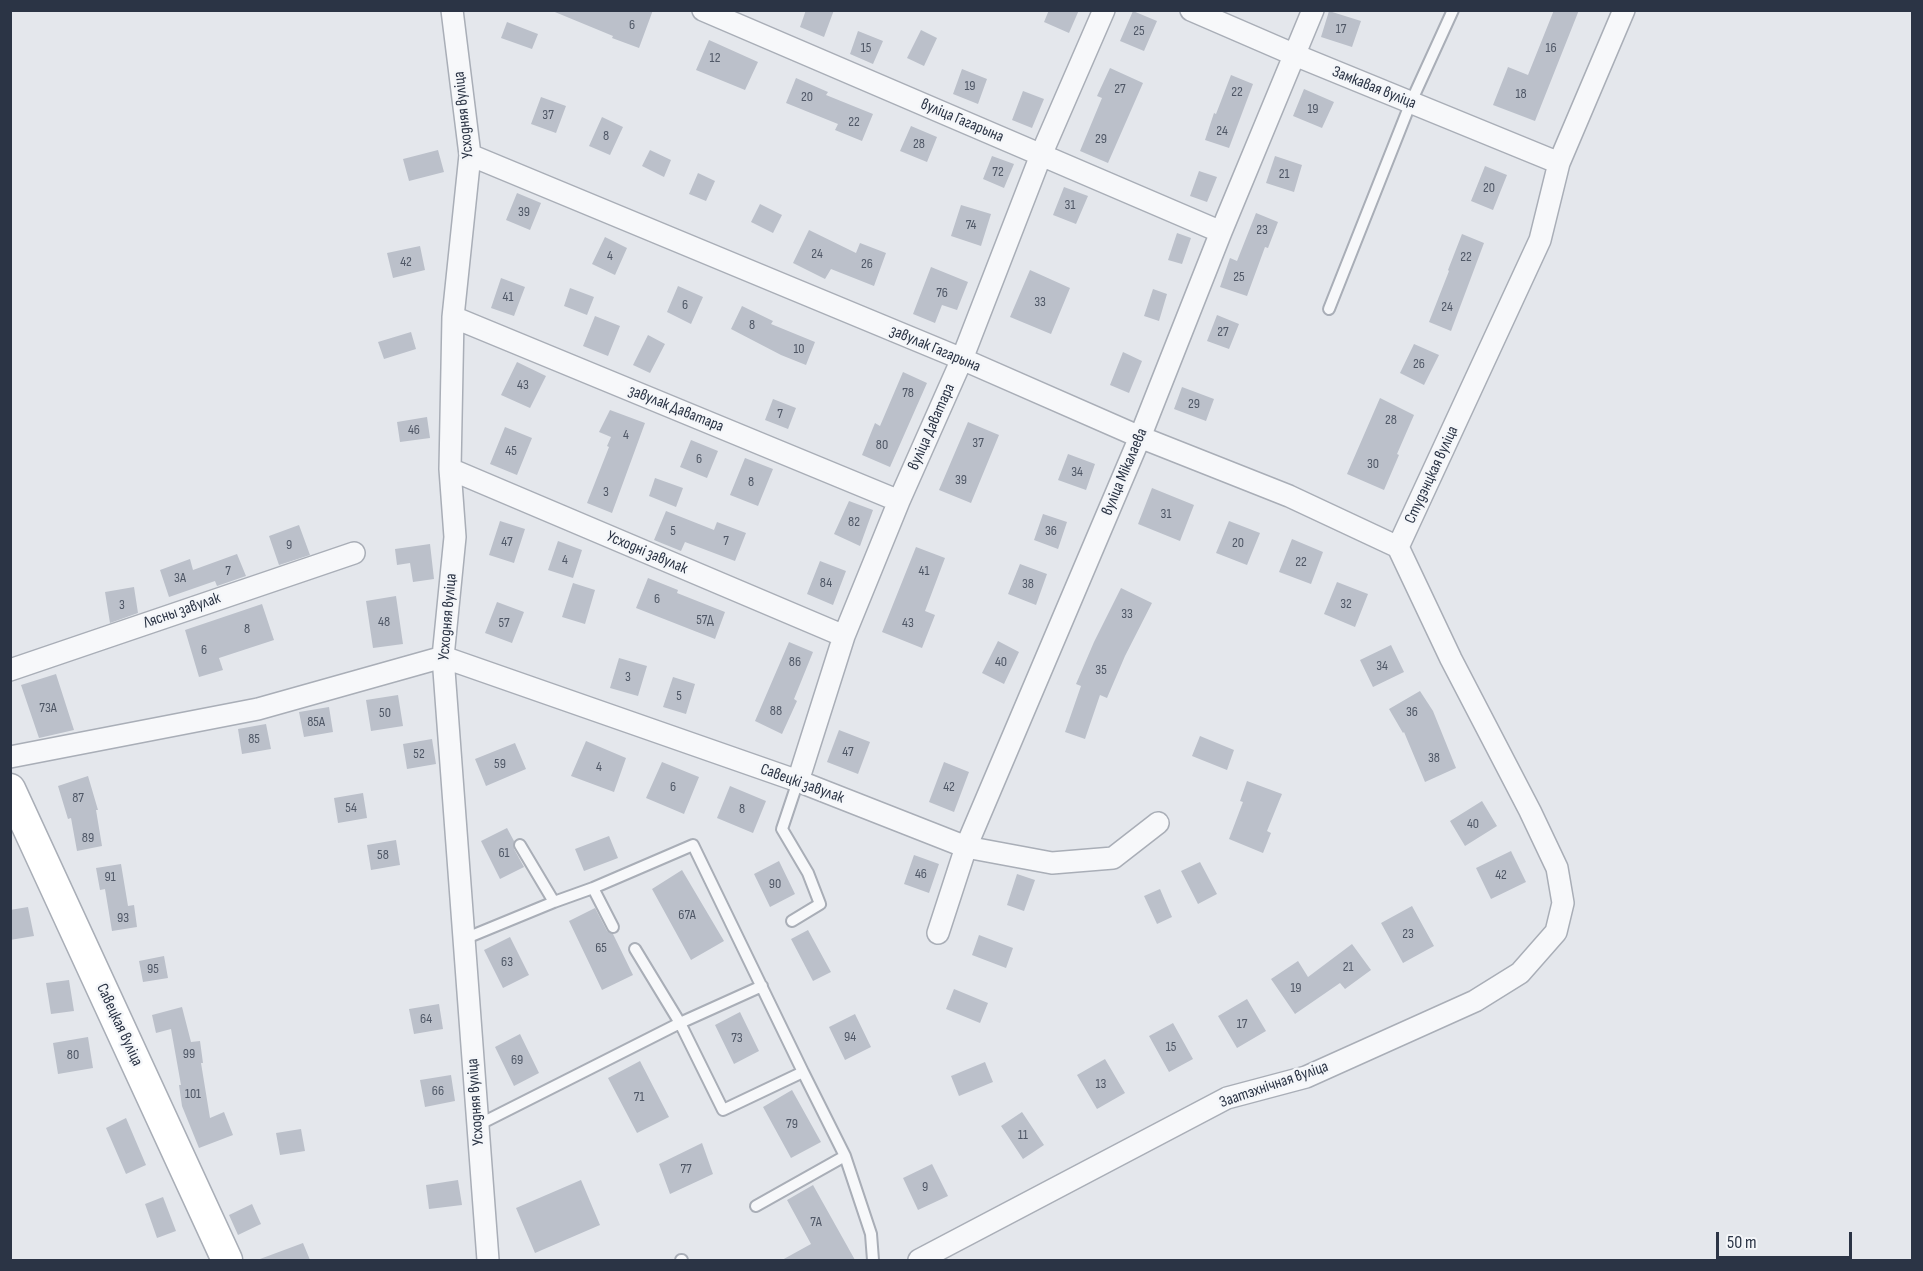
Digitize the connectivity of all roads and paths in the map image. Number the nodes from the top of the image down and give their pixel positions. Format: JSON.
{"nodes":[{"id":1,"x":452,"y":10,"type":"edge"},
{"id":2,"x":703,"y":10,"type":"edge"},
{"id":3,"x":1104,"y":10,"type":"edge"},
{"id":4,"x":1191,"y":10,"type":"edge"},
{"id":5,"x":1313,"y":10,"type":"edge"},
{"id":6,"x":1452,"y":10,"type":"edge"},
{"id":7,"x":1624,"y":10,"type":"edge"},
{"id":8,"x":1294,"y":55,"type":"junction"},
{"id":9,"x":1411,"y":102,"type":"junction"},
{"id":10,"x":470,"y":155,"type":"junction"},
{"id":11,"x":1041,"y":155,"type":"junction"},
{"id":12,"x":1559,"y":163,"type":"junction"},
{"id":13,"x":1221,"y":232,"type":"junction"},
{"id":14,"x":1329,"y":309,"type":"dead end"},
{"id":15,"x":453,"y":317,"type":"junction"},
{"id":16,"x":962,"y":359,"type":"junction"},
{"id":17,"x":1140,"y":437,"type":"junction"},
{"id":18,"x":450,"y":469,"type":"junction"},
{"id":19,"x":899,"y":501,"type":"junction"},
{"id":20,"x":1398,"y":547,"type":"junction"},
{"id":21,"x":354,"y":553,"type":"dead end"},
{"id":22,"x":844,"y":636,"type":"junction"},
{"id":23,"x":443,"y":657,"type":"junction"},
{"id":24,"x":10,"y":670,"type":"edge"},
{"id":25,"x":10,"y":757,"type":"edge"},
{"id":26,"x":798,"y":781,"type":"junction"},
{"id":27,"x":10,"y":789,"type":"edge"},
{"id":28,"x":1158,"y":824,"type":"dead end"},
{"id":29,"x":520,"y":845,"type":"dead end"},
{"id":30,"x":966,"y":847,"type":"junction"},
{"id":31,"x":593,"y":888,"type":"junction"},
{"id":32,"x":554,"y":902,"type":"junction"},
{"id":33,"x":792,"y":921,"type":"dead end"},
{"id":34,"x":613,"y":927,"type":"dead end"},
{"id":35,"x":938,"y":933,"type":"dead end"},
{"id":36,"x":464,"y":939,"type":"junction"},
{"id":37,"x":635,"y":949,"type":"dead end"},
{"id":38,"x":762,"y":986,"type":"junction"},
{"id":39,"x":680,"y":1023,"type":"junction"},
{"id":40,"x":803,"y":1072,"type":"junction"},
{"id":41,"x":477,"y":1125,"type":"junction"},
{"id":42,"x":845,"y":1156,"type":"junction"},
{"id":43,"x":756,"y":1206,"type":"dead end"},
{"id":44,"x":226,"y":1260,"type":"edge"},
{"id":45,"x":488,"y":1260,"type":"edge"},
{"id":46,"x":873,"y":1260,"type":"edge"},
{"id":47,"x":919,"y":1260,"type":"edge"}],
"edges":[{"from":1,"to":10,"type":"street","name":"Усходняя вуліца"},
{"from":2,"to":11,"type":"street","name":"вуліца Гагарына"},
{"from":3,"to":11,"type":"street","name":"вуліца Даватара"},
{"from":4,"to":8,"type":"street","name":"Замкавая вуліца"},
{"from":5,"to":8,"type":"street","name":"вуліца Мікалаева"},
{"from":6,"to":9,"type":"lane"},
{"from":7,"to":12,"type":"street","name":"Студэнцкая вуліца"},
{"from":8,"to":9,"type":"street","name":"Замкавая вуліца"},
{"from":8,"to":13,"type":"street","name":"вуліца Мікалаева"},
{"from":9,"to":12,"type":"street","name":"Замкавая вуліца"},
{"from":9,"to":14,"type":"lane"},
{"from":10,"to":15,"type":"street","name":"Усходняя вуліца"},
{"from":10,"to":16,"type":"street","name":"завулак Гагарына"},
{"from":11,"to":13,"type":"street","name":"вуліца Гагарына"},
{"from":11,"to":16,"type":"street","name":"вуліца Даватара"},
{"from":12,"to":20,"type":"street","name":"Студэнцкая вуліца"},
{"from":13,"to":17,"type":"street","name":"вуліца Мікалаева"},
{"from":15,"to":18,"type":"street","name":"Усходняя вуліца"},
{"from":15,"to":19,"type":"street","name":"завулак Даватара"},
{"from":16,"to":17,"type":"street","name":"завулак Гагарына"},
{"from":16,"to":19,"type":"street","name":"вуліца Даватара"},
{"from":17,"to":20,"type":"street","name":"завулак Гагарына"},
{"from":17,"to":30,"type":"street","name":"вуліца Мікалаева"},
{"from":18,"to":22,"type":"street","name":"Усходні завулак"},
{"from":18,"to":23,"type":"street","name":"Усходняя вуліца"},
{"from":19,"to":22,"type":"street","name":"вуліца Даватара"},
{"from":20,"to":47,"type":"street","name":"Заатэхнічная вуліца"},
{"from":21,"to":24,"type":"street","name":"Лясны завулак"},
{"from":22,"to":26,"type":"street","name":"вуліца Даватара"},
{"from":23,"to":25,"type":"street"},
{"from":23,"to":26,"type":"street","name":"Савецкі завулак"},
{"from":23,"to":36,"type":"street","name":"Усходняя вуліца"},
{"from":26,"to":30,"type":"street","name":"Савецкі завулак"},
{"from":26,"to":33,"type":"lane"},
{"from":27,"to":44,"type":"street","name":"Савецкая вуліца"},
{"from":28,"to":30,"type":"street","name":"Савецкі завулак"},
{"from":29,"to":32,"type":"lane"},
{"from":30,"to":35,"type":"street","name":"вуліца Мікалаева"},
{"from":31,"to":32,"type":"lane"},
{"from":31,"to":34,"type":"lane"},
{"from":31,"to":38,"type":"lane"},
{"from":32,"to":36,"type":"lane"},
{"from":36,"to":41,"type":"street","name":"Усходняя вуліца"},
{"from":37,"to":39,"type":"lane"},
{"from":38,"to":39,"type":"lane"},
{"from":38,"to":40,"type":"lane"},
{"from":39,"to":40,"type":"lane"},
{"from":39,"to":41,"type":"lane"},
{"from":40,"to":42,"type":"lane"},
{"from":41,"to":45,"type":"street","name":"Усходняя вуліца"},
{"from":42,"to":43,"type":"lane"},
{"from":42,"to":46,"type":"lane"}]}
